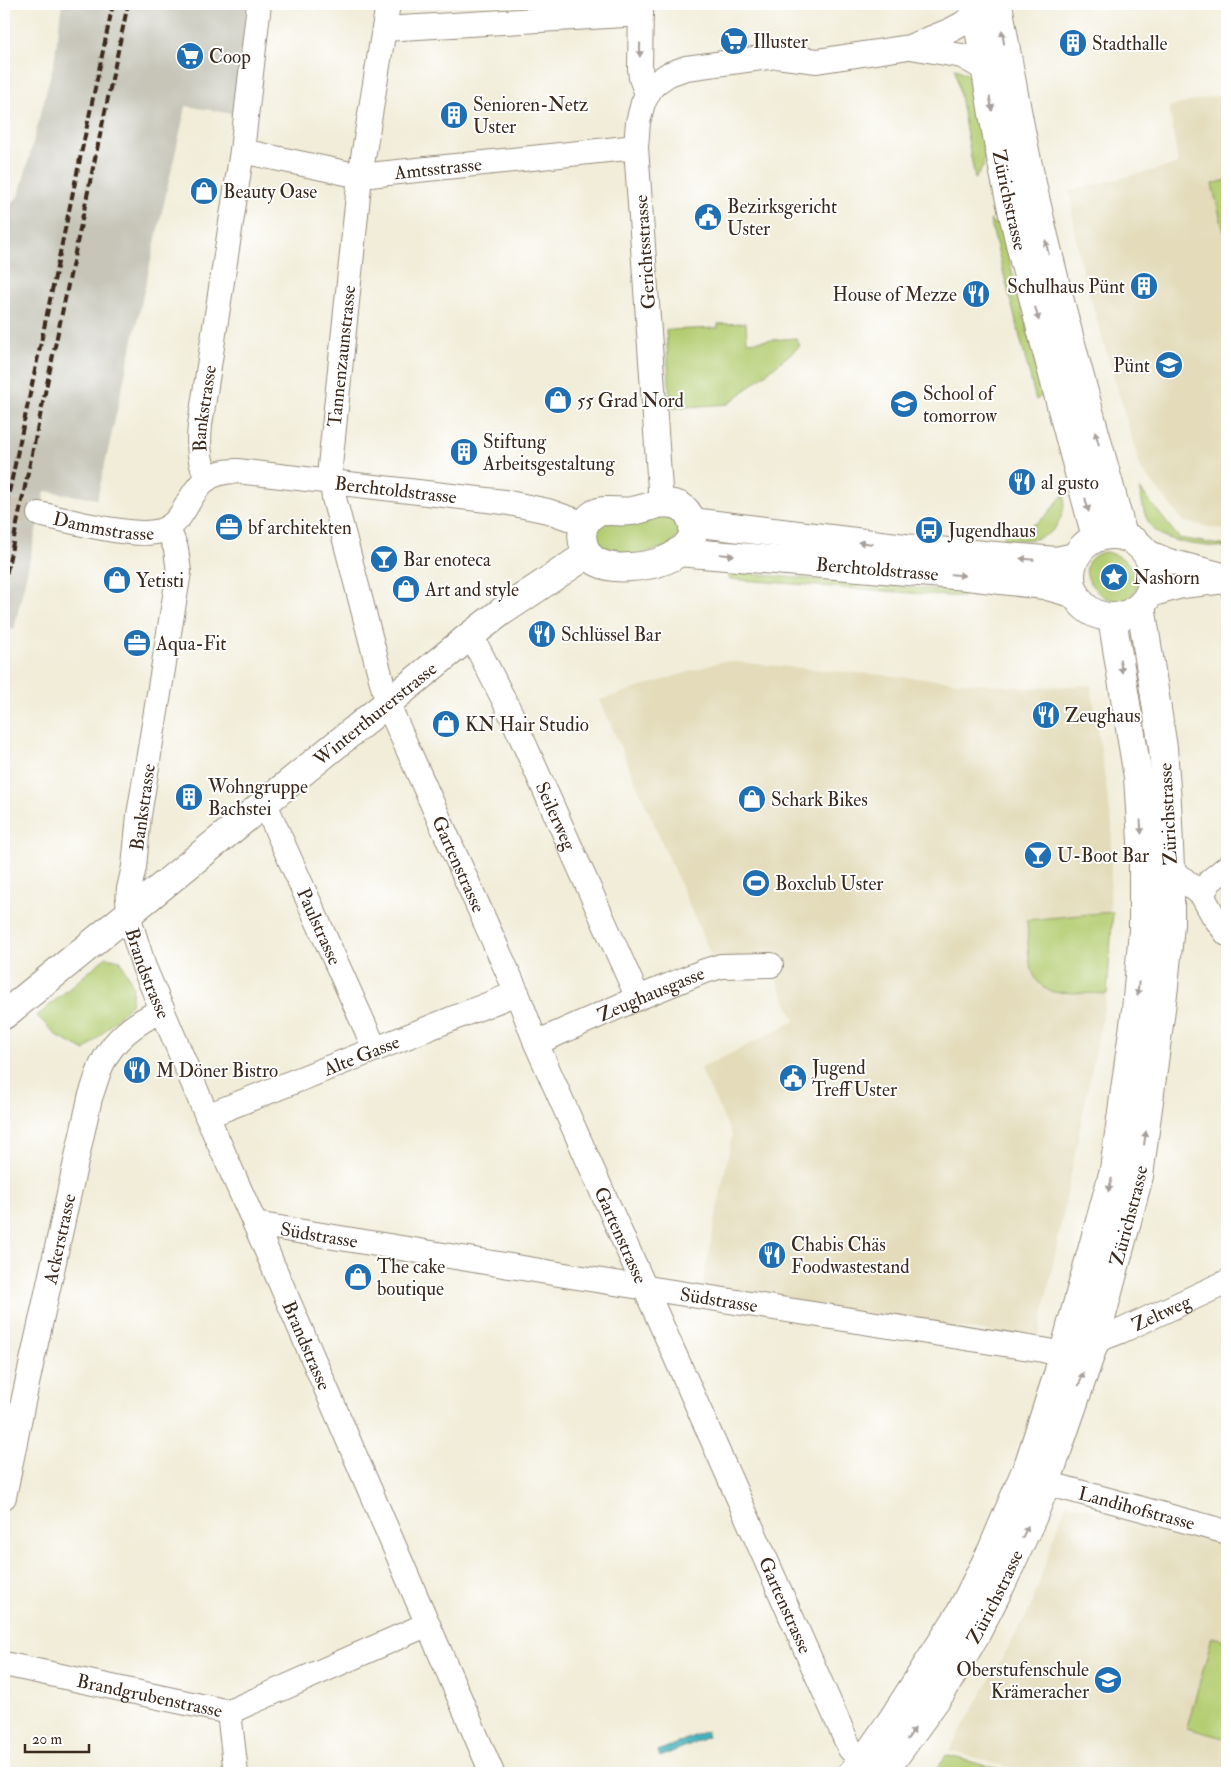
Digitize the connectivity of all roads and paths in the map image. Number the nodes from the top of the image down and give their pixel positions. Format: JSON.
{"nodes":[{"id":1,"x":259,"y":4,"type":"edge"},
{"id":2,"x":388,"y":4,"type":"edge"},
{"id":3,"x":983,"y":6,"type":"edge"},
{"id":4,"x":641,"y":9,"type":"edge"},
{"id":5,"x":384,"y":29,"type":"junction"},
{"id":6,"x":909,"y":47,"type":"junction"},
{"id":7,"x":985,"y":68,"type":"junction"},
{"id":8,"x":647,"y":94,"type":"junction"},
{"id":9,"x":636,"y":147,"type":"junction"},
{"id":10,"x":242,"y":151,"type":"junction"},
{"id":11,"x":360,"y":176,"type":"junction"},
{"id":12,"x":207,"y":479,"type":"junction"},
{"id":13,"x":332,"y":482,"type":"junction"},
{"id":14,"x":661,"y":503,"type":"junction"},
{"id":15,"x":38,"y":514,"type":"tunnel mouth"},
{"id":16,"x":692,"y":522,"type":"junction"},
{"id":17,"x":585,"y":524,"type":"junction"},
{"id":18,"x":168,"y":528,"type":"junction"},
{"id":19,"x":1096,"y":537,"type":"junction"},
{"id":20,"x":1133,"y":543,"type":"junction"},
{"id":21,"x":678,"y":552,"type":"junction"},
{"id":22,"x":588,"y":554,"type":"junction"},
{"id":23,"x":1075,"y":557,"type":"junction"},
{"id":24,"x":1227,"y":576,"type":"edge"},
{"id":25,"x":1227,"y":581,"type":"edge"},
{"id":26,"x":1076,"y":594,"type":"junction"},
{"id":27,"x":1145,"y":601,"type":"junction"},
{"id":28,"x":1112,"y":618,"type":"junction"},
{"id":29,"x":471,"y":635,"type":"junction"},
{"id":30,"x":388,"y":703,"type":"junction"},
{"id":31,"x":265,"y":804,"type":"junction"},
{"id":32,"x":1227,"y":867,"type":"edge"},
{"id":33,"x":1170,"y":868,"type":"junction"},
{"id":34,"x":1198,"y":891,"type":"junction"},
{"id":35,"x":129,"y":914,"type":"junction"},
{"id":36,"x":1227,"y":934,"type":"edge"},
{"id":37,"x":771,"y":965,"type":"dead end"},
{"id":38,"x":517,"y":993,"type":"junction"},
{"id":39,"x":638,"y":998,"type":"junction"},
{"id":40,"x":163,"y":1010,"type":"junction"},
{"id":41,"x":4,"y":1015,"type":"edge"},
{"id":42,"x":536,"y":1043,"type":"junction"},
{"id":43,"x":375,"y":1050,"type":"junction"},
{"id":44,"x":207,"y":1116,"type":"junction"},
{"id":45,"x":255,"y":1224,"type":"junction"},
{"id":46,"x":1227,"y":1282,"type":"edge"},
{"id":47,"x":645,"y":1287,"type":"junction"},
{"id":48,"x":1094,"y":1341,"type":"junction"},
{"id":49,"x":1064,"y":1355,"type":"junction"},
{"id":50,"x":1046,"y":1483,"type":"junction"},
{"id":51,"x":4,"y":1497,"type":"edge"},
{"id":52,"x":1227,"y":1532,"type":"edge"},
{"id":53,"x":428,"y":1624,"type":"junction"},
{"id":54,"x":4,"y":1664,"type":"edge"},
{"id":55,"x":229,"y":1712,"type":"junction"},
{"id":56,"x":866,"y":1769,"type":"edge"},
{"id":57,"x":236,"y":1773,"type":"edge"},
{"id":58,"x":492,"y":1773,"type":"edge"}],
"edges":[{"from":1,"to":10,"type":"street","name":"Bankstrasse"},
{"from":2,"to":5,"type":"street","name":"Tannenzaunstrasse"},
{"from":3,"to":6,"type":"street"},
{"from":3,"to":7,"type":"main road","name":"Zürichstrasse"},
{"from":20,"to":3,"type":"main road","name":"Zürichstrasse","one_way":true},
{"from":4,"to":5,"type":"street"},
{"from":4,"to":8,"type":"street","one_way":true},
{"from":5,"to":11,"type":"street","name":"Tannenzaunstrasse"},
{"from":6,"to":7,"type":"street"},
{"from":6,"to":8,"type":"street"},
{"from":7,"to":19,"type":"main road","name":"Zürichstrasse","one_way":true},
{"from":8,"to":9,"type":"street","name":"Gerichtsstrasse"},
{"from":9,"to":11,"type":"street","name":"Amtsstrasse"},
{"from":9,"to":14,"type":"street","name":"Gerichtsstrasse"},
{"from":10,"to":11,"type":"street","name":"Amtsstrasse"},
{"from":10,"to":12,"type":"street","name":"Bankstrasse"},
{"from":11,"to":13,"type":"street","name":"Tannenzaunstrasse"},
{"from":12,"to":13,"type":"street","name":"Berchtoldstrasse"},
{"from":12,"to":18,"type":"street","name":"Bankstrasse"},
{"from":13,"to":17,"type":"street","name":"Berchtoldstrasse"},
{"from":13,"to":30,"type":"street","name":"Tannenzaunstrasse"},
{"from":14,"to":16,"type":"main road"},
{"from":14,"to":17,"type":"main road"},
{"from":15,"to":18,"type":"street","name":"Dammstrasse"},
{"from":16,"to":21,"type":"main road"},
{"from":23,"to":16,"type":"main road","name":"Berchtoldstrasse","one_way":true},
{"from":17,"to":22,"type":"main road"},
{"from":18,"to":35,"type":"street","name":"Bankstrasse"},
{"from":19,"to":20,"type":"main road"},
{"from":19,"to":23,"type":"main road"},
{"from":20,"to":24,"type":"street"},
{"from":20,"to":27,"type":"main road"},
{"from":21,"to":22,"type":"main road"},
{"from":21,"to":26,"type":"main road","name":"Berchtoldstrasse","one_way":true},
{"from":22,"to":29,"type":"main road","name":"Winterthurerstrasse"},
{"from":23,"to":26,"type":"main road"},
{"from":25,"to":27,"type":"street"},
{"from":26,"to":28,"type":"main road"},
{"from":27,"to":28,"type":"main road"},
{"from":27,"to":33,"type":"main road","name":"Zürichstrasse"},
{"from":28,"to":49,"type":"main road","name":"Zürichstrasse","one_way":true},
{"from":29,"to":30,"type":"main road","name":"Winterthurerstrasse"},
{"from":29,"to":39,"type":"street","name":"Seilerweg"},
{"from":30,"to":31,"type":"main road","name":"Winterthurerstrasse"},
{"from":30,"to":38,"type":"street","name":"Gartenstrasse"},
{"from":31,"to":35,"type":"main road","name":"Winterthurerstrasse"},
{"from":31,"to":43,"type":"street","name":"Paulstrasse"},
{"from":32,"to":34,"type":"street"},
{"from":33,"to":34,"type":"street"},
{"from":48,"to":33,"type":"main road","name":"Zürichstrasse","one_way":true},
{"from":34,"to":36,"type":"street"},
{"from":35,"to":40,"type":"street","name":"Brandstrasse"},
{"from":35,"to":41,"type":"main road","name":"Winterthurerstrasse"},
{"from":37,"to":39,"type":"street","name":"Zeughausgasse"},
{"from":38,"to":42,"type":"street","name":"Gartenstrasse"},
{"from":38,"to":43,"type":"street","name":"Alte Gasse"},
{"from":39,"to":42,"type":"street","name":"Zeughausgasse"},
{"from":40,"to":44,"type":"street","name":"Brandstrasse"},
{"from":40,"to":51,"type":"street","name":"Ackerstrasse"},
{"from":42,"to":47,"type":"street","name":"Gartenstrasse"},
{"from":43,"to":44,"type":"street","name":"Alte Gasse"},
{"from":44,"to":45,"type":"street","name":"Brandstrasse"},
{"from":45,"to":47,"type":"street","name":"Südstrasse"},
{"from":45,"to":53,"type":"street","name":"Brandstrasse"},
{"from":46,"to":48,"type":"street","name":"Zeltweg"},
{"from":47,"to":49,"type":"street","name":"Südstrasse"},
{"from":47,"to":56,"type":"street","name":"Gartenstrasse"},
{"from":50,"to":48,"type":"main road","name":"Zürichstrasse","one_way":true},
{"from":49,"to":56,"type":"main road","name":"Zürichstrasse"},
{"from":50,"to":52,"type":"street","name":"Landihofstrasse"},
{"from":56,"to":50,"type":"main road","name":"Zürichstrasse","one_way":true},
{"from":53,"to":55,"type":"street","name":"Brandgrubenstrasse"},
{"from":53,"to":58,"type":"street","name":"Brandstrasse"},
{"from":54,"to":55,"type":"street","name":"Brandgrubenstrasse"},
{"from":55,"to":57,"type":"street"}]}
